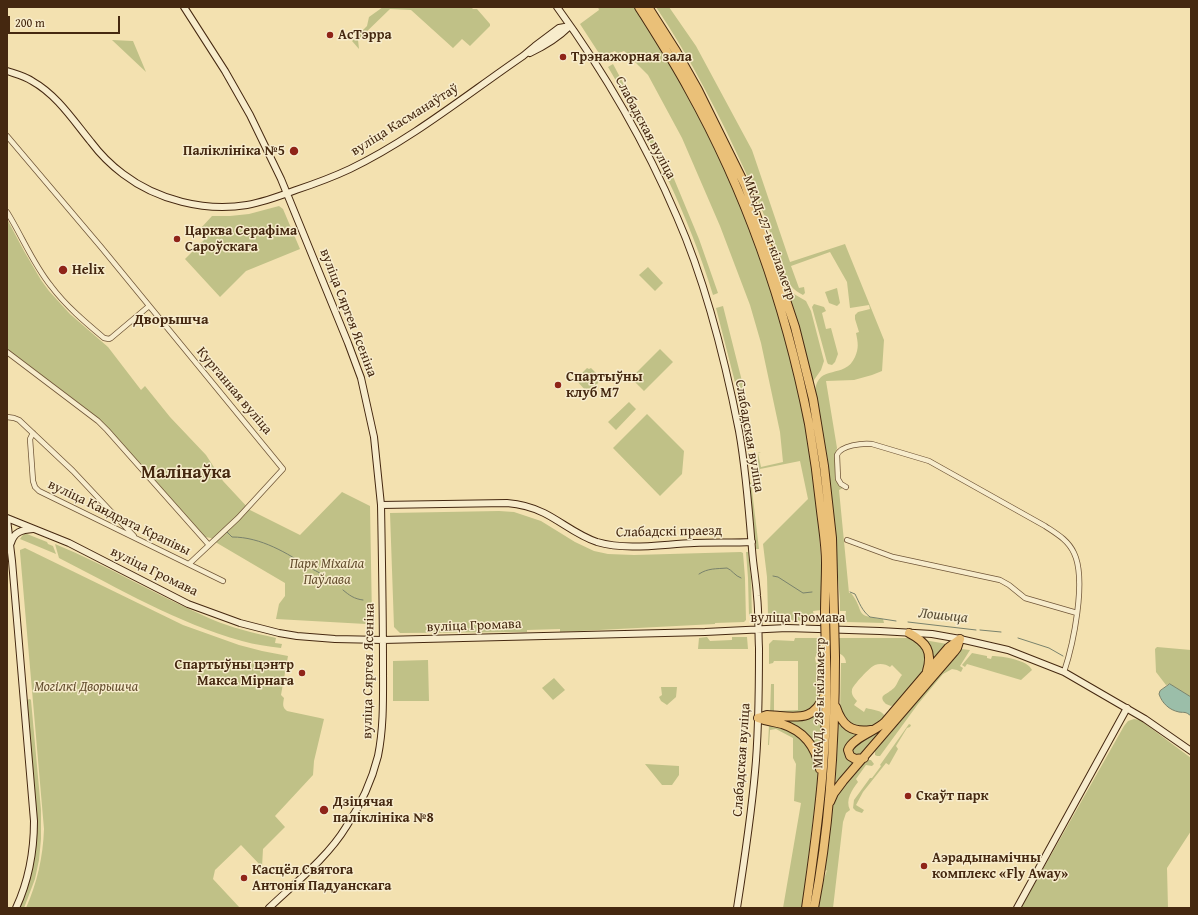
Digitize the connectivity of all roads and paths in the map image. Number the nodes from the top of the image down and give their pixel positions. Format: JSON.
{"nodes":[{"id":1,"x":184,"y":7,"type":"edge"},
{"id":2,"x":557,"y":7,"type":"edge"},
{"id":3,"x":639,"y":7,"type":"edge"},
{"id":4,"x":648,"y":7,"type":"edge"},
{"id":5,"x":570,"y":26,"type":"junction"},
{"id":6,"x":7,"y":71,"type":"edge"},
{"id":7,"x":7,"y":136,"type":"edge"},
{"id":8,"x":287,"y":194,"type":"junction"},
{"id":9,"x":7,"y":212,"type":"edge"},
{"id":10,"x":149,"y":306,"type":"junction"},
{"id":11,"x":7,"y":352,"type":"edge"},
{"id":12,"x":7,"y":417,"type":"edge"},
{"id":13,"x":33,"y":433,"type":"junction"},
{"id":14,"x":846,"y":487,"type":"dead end"},
{"id":15,"x":824,"y":498,"type":"junction"},
{"id":16,"x":381,"y":505,"type":"junction"},
{"id":17,"x":7,"y":518,"type":"edge"},
{"id":18,"x":34,"y":529,"type":"junction"},
{"id":19,"x":137,"y":538,"type":"junction"},
{"id":20,"x":847,"y":540,"type":"dead end"},
{"id":21,"x":752,"y":542,"type":"junction"},
{"id":22,"x":209,"y":545,"type":"junction"},
{"id":23,"x":10,"y":546,"type":"junction"},
{"id":24,"x":189,"y":564,"type":"junction"},
{"id":25,"x":223,"y":581,"type":"dead end"},
{"id":26,"x":1077,"y":613,"type":"junction"},
{"id":27,"x":759,"y":629,"type":"junction"},
{"id":28,"x":909,"y":633,"type":"junction"},
{"id":29,"x":962,"y":639,"type":"junction"},
{"id":30,"x":383,"y":640,"type":"junction"},
{"id":31,"x":1064,"y":672,"type":"junction"},
{"id":32,"x":927,"y":673,"type":"junction"},
{"id":33,"x":827,"y":690,"type":"junction"},
{"id":34,"x":835,"y":704,"type":"junction"},
{"id":35,"x":1127,"y":708,"type":"junction"},
{"id":36,"x":758,"y":718,"type":"junction"},
{"id":37,"x":874,"y":730,"type":"junction"},
{"id":38,"x":1191,"y":751,"type":"edge"},
{"id":39,"x":864,"y":758,"type":"junction"},
{"id":40,"x":822,"y":782,"type":"junction"},
{"id":41,"x":828,"y":808,"type":"junction"},
{"id":42,"x":16,"y":908,"type":"edge"},
{"id":43,"x":269,"y":908,"type":"edge"},
{"id":44,"x":737,"y":908,"type":"edge"},
{"id":45,"x":806,"y":908,"type":"edge"},
{"id":46,"x":814,"y":908,"type":"edge"},
{"id":47,"x":1017,"y":908,"type":"edge"}],
"edges":[{"from":1,"to":8,"type":"main road","name":"вуліца Сяргея Ясеніна"},
{"from":2,"to":5,"type":"main road","name":"Слабадская вуліца"},
{"from":3,"to":15,"type":"highway","name":"МКАД, 27-ы кіламетр"},
{"from":4,"to":15,"type":"highway","name":"МКАД, 27-ы кіламетр"},
{"from":5,"to":8,"type":"main road","name":"вуліца Касманаўтаў"},
{"from":5,"to":21,"type":"main road","name":"Слабадская вуліца"},
{"from":6,"to":8,"type":"main road","name":"вуліца Касманаўтаў"},
{"from":7,"to":10,"type":"street","name":"Курганная вуліца"},
{"from":8,"to":16,"type":"main road","name":"вуліца Сяргея Ясеніна"},
{"from":9,"to":10,"type":"street"},
{"from":10,"to":22,"type":"street","name":"Курганная вуліца"},
{"from":11,"to":22,"type":"street"},
{"from":12,"to":13,"type":"street"},
{"from":13,"to":19,"type":"street"},
{"from":13,"to":19,"type":"street","name":"вуліца Кандрата Крапівы"},
{"from":14,"to":26,"type":"street"},
{"from":15,"to":33,"type":"highway","name":"МКАД, 28-ы кіламетр","bridge":true},
{"from":15,"to":34,"type":"highway","name":"МКАД, 28-ы кіламетр","bridge":true},
{"from":16,"to":21,"type":"main road","name":"Слабадскі праезд"},
{"from":16,"to":30,"type":"main road","name":"вуліца Сяргея Ясеніна"},
{"from":17,"to":18,"type":"main road","name":"вуліца Громава"},
{"from":17,"to":23,"type":"main road"},
{"from":18,"to":23,"type":"main road"},
{"from":18,"to":30,"type":"main road","name":"вуліца Громава"},
{"from":19,"to":24,"type":"street","name":"вуліца Кандрата Крапівы"},
{"from":20,"to":26,"type":"street"},
{"from":21,"to":27,"type":"main road","name":"Слабадская вуліца"},
{"from":22,"to":24,"type":"street","name":"Курганная вуліца"},
{"from":23,"to":42,"type":"main road"},
{"from":24,"to":25,"type":"street","name":"вуліца Кандрата Крапівы"},
{"from":26,"to":31,"type":"street"},
{"from":27,"to":28,"type":"main road","name":"вуліца Громава"},
{"from":27,"to":30,"type":"main road","name":"вуліца Громава"},
{"from":27,"to":36,"type":"main road","name":"Слабадская вуліца"},
{"from":28,"to":29,"type":"main road","name":"вуліца Громава"},
{"from":28,"to":32,"type":"highway"},
{"from":29,"to":31,"type":"main road","name":"вуліца Громава"},
{"from":29,"to":32,"type":"highway"},
{"from":29,"to":39,"type":"highway"},
{"from":30,"to":43,"type":"main road","name":"вуліца Сяргея Ясеніна"},
{"from":31,"to":35,"type":"main road","name":"вуліца Громава"},
{"from":32,"to":37,"type":"highway"},
{"from":33,"to":36,"type":"highway"},
{"from":33,"to":40,"type":"highway","name":"МКАД, 28-ы кіламетр"},
{"from":34,"to":37,"type":"highway"},
{"from":34,"to":41,"type":"highway","name":"МКАД, 28-ы кіламетр"},
{"from":35,"to":38,"type":"main road","name":"вуліца Громава"},
{"from":35,"to":47,"type":"main road"},
{"from":36,"to":40,"type":"highway"},
{"from":36,"to":44,"type":"main road","name":"Слабадская вуліца"},
{"from":37,"to":39,"type":"highway"},
{"from":39,"to":41,"type":"highway"},
{"from":40,"to":45,"type":"highway","name":"МКАД, 28-ы кіламетр"},
{"from":41,"to":46,"type":"highway","name":"МКАД, 28-ы кіламетр"}]}
